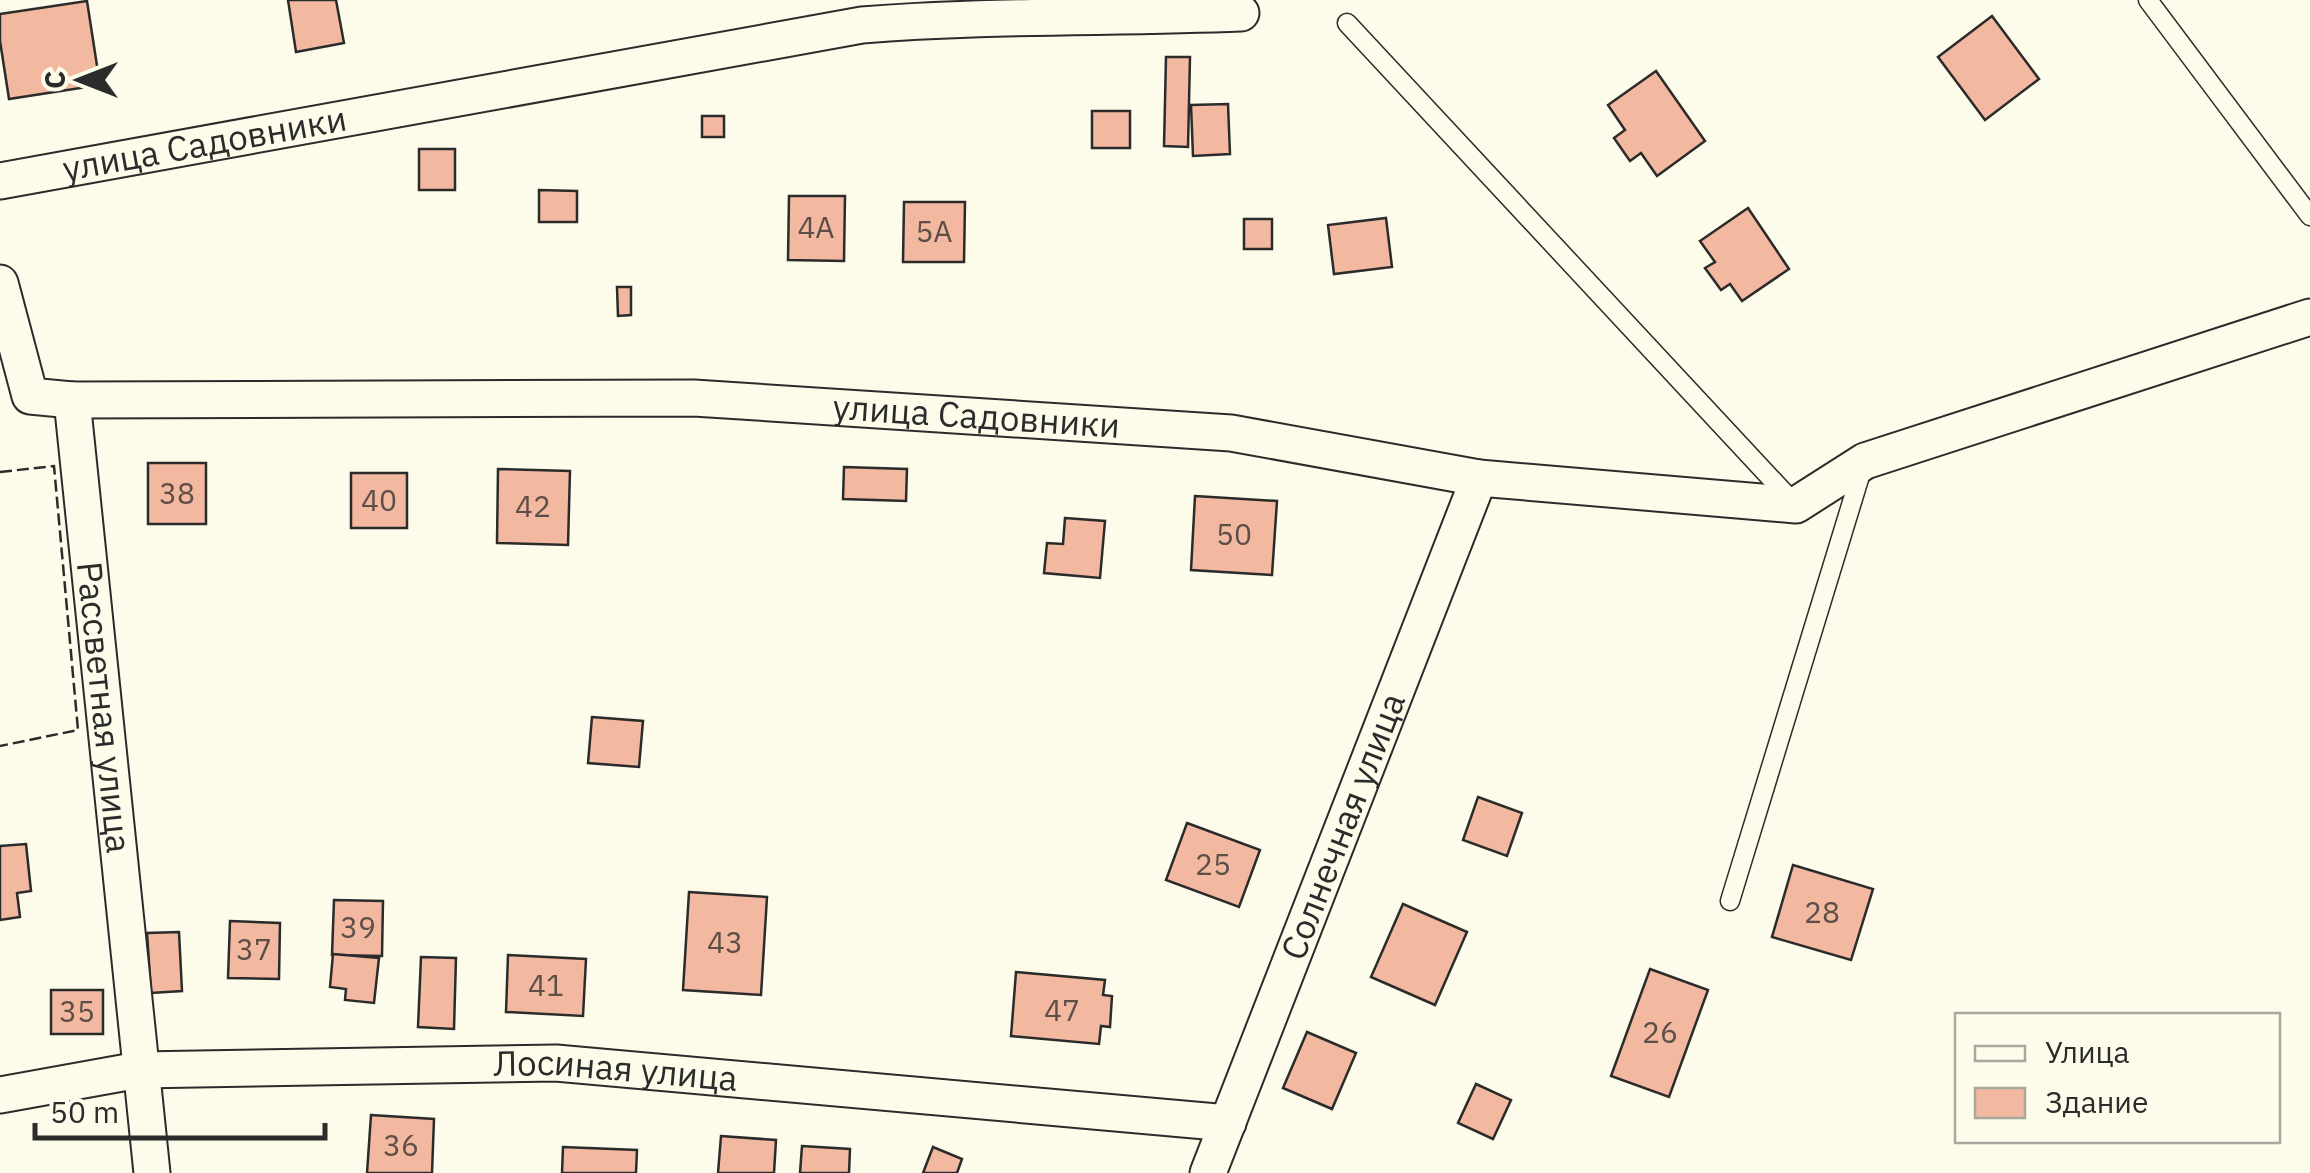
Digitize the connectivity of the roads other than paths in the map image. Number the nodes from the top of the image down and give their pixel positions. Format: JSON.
{"nodes":[{"id":1,"x":2148,"y":0,"type":"edge"},
{"id":2,"x":1240,"y":14,"type":"dead end"},
{"id":3,"x":1347,"y":24,"type":"dead end"},
{"id":4,"x":0,"y":181,"type":"edge"},
{"id":5,"x":2310,"y":216,"type":"edge"},
{"id":6,"x":0,"y":283,"type":"edge"},
{"id":7,"x":2310,"y":316,"type":"edge"},
{"id":8,"x":72,"y":400,"type":"junction"},
{"id":9,"x":1865,"y":460,"type":"junction"},
{"id":10,"x":1479,"y":478,"type":"junction"},
{"id":11,"x":1796,"y":506,"type":"junction"},
{"id":12,"x":1730,"y":901,"type":"dead end"},
{"id":13,"x":139,"y":1070,"type":"junction"},
{"id":14,"x":0,"y":1095,"type":"edge"},
{"id":15,"x":1228,"y":1123,"type":"junction"},
{"id":16,"x":152,"y":1173,"type":"edge"},
{"id":17,"x":1208,"y":1173,"type":"edge"}],
"edges":[{"from":1,"to":5,"type":"lane"},
{"from":2,"to":4,"type":"street","name":"улица Садовники"},
{"from":3,"to":11,"type":"lane"},
{"from":6,"to":8,"type":"street"},
{"from":7,"to":9,"type":"street"},
{"from":8,"to":10,"type":"street","name":"улица Садовники"},
{"from":8,"to":13,"type":"street","name":"Рассветная улица"},
{"from":9,"to":11,"type":"street"},
{"from":9,"to":12,"type":"lane"},
{"from":10,"to":11,"type":"street","name":"улица Садовники"},
{"from":10,"to":15,"type":"street","name":"Солнечная улица"},
{"from":13,"to":14,"type":"street","name":"Лосиная улица"},
{"from":13,"to":15,"type":"street","name":"Лосиная улица"},
{"from":13,"to":16,"type":"street","name":"Рассветная улица"},
{"from":15,"to":17,"type":"street","name":"Солнечная улица"}]}
